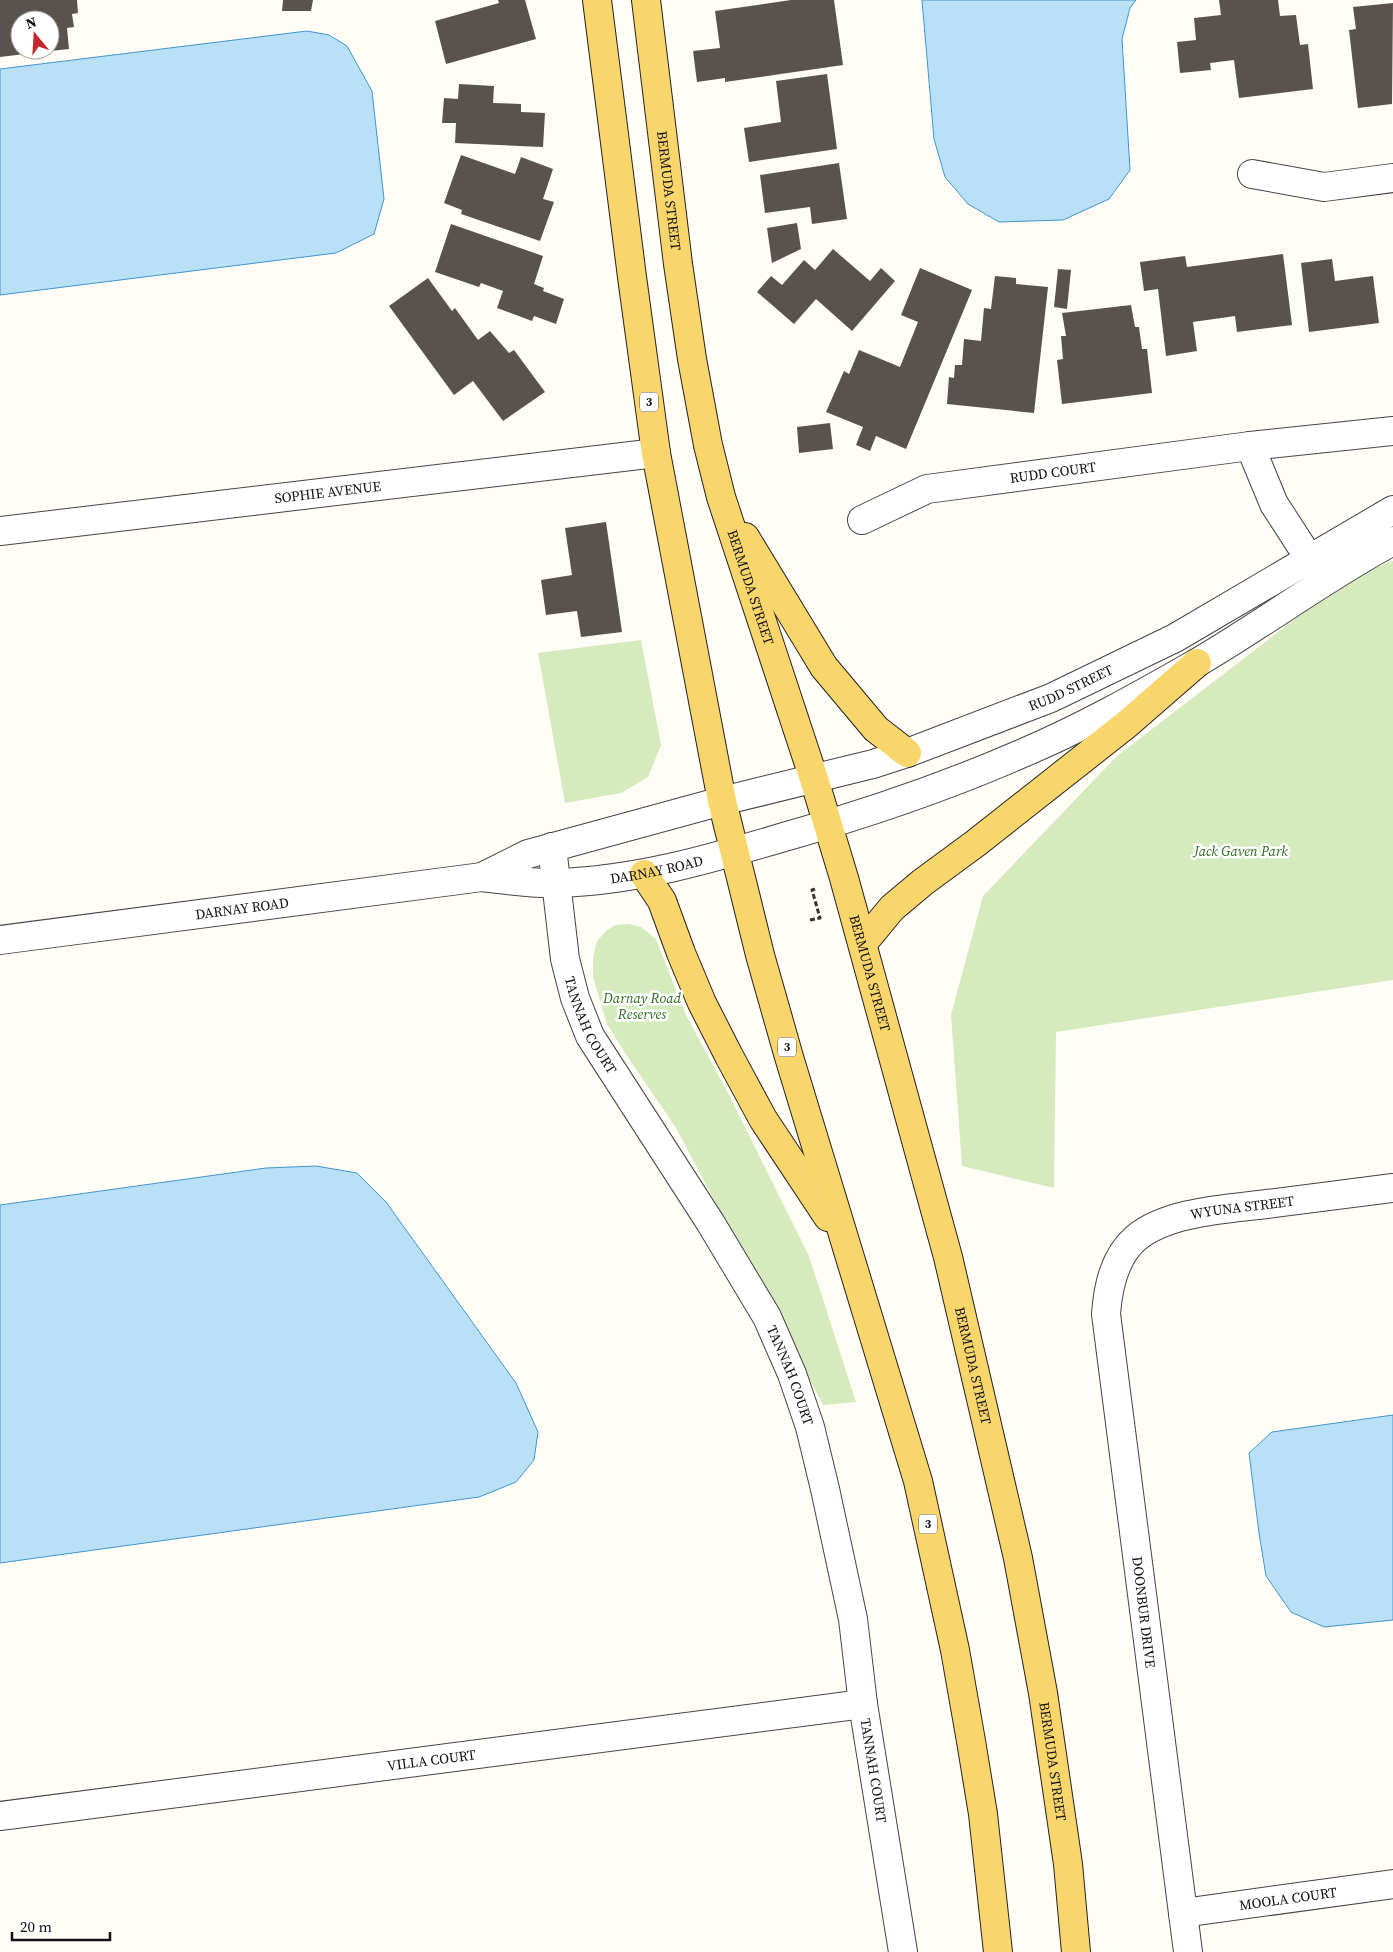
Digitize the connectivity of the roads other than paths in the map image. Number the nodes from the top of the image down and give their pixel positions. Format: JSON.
{"nodes":[{"id":1,"x":597,"y":0,"type":"edge"},
{"id":2,"x":646,"y":0,"type":"edge"},
{"id":3,"x":1252,"y":174,"type":"dead end"},
{"id":4,"x":1393,"y":178,"type":"edge"},
{"id":5,"x":1393,"y":431,"type":"edge"},
{"id":6,"x":1250,"y":446,"type":"junction"},
{"id":7,"x":656,"y":453,"type":"junction"},
{"id":8,"x":721,"y":497,"type":"junction"},
{"id":9,"x":1393,"y":510,"type":"edge"},
{"id":10,"x":862,"y":520,"type":"dead end"},
{"id":11,"x":0,"y":530,"type":"edge"},
{"id":12,"x":1393,"y":541,"type":"edge"},
{"id":13,"x":1309,"y":558,"type":"junction"},
{"id":14,"x":1324,"y":582,"type":"junction"},
{"id":15,"x":1196,"y":663,"type":"junction"},
{"id":16,"x":907,"y":753,"type":"junction"},
{"id":17,"x":814,"y":779,"type":"junction"},
{"id":18,"x":722,"y":801,"type":"junction"},
{"id":19,"x":827,"y":825,"type":"junction"},
{"id":20,"x":552,"y":847,"type":"junction"},
{"id":21,"x":734,"y":852,"type":"junction"},
{"id":22,"x":644,"y":874,"type":"junction"},
{"id":23,"x":482,"y":877,"type":"junction"},
{"id":24,"x":556,"y":884,"type":"junction"},
{"id":25,"x":0,"y":940,"type":"edge"},
{"id":26,"x":863,"y":943,"type":"junction"},
{"id":27,"x":1393,"y":1188,"type":"edge"},
{"id":28,"x":845,"y":1241,"type":"junction"},
{"id":29,"x":1114,"y":1272,"type":"joint"},
{"id":30,"x":863,"y":1704,"type":"junction"},
{"id":31,"x":0,"y":1816,"type":"edge"},
{"id":32,"x":1393,"y":1884,"type":"edge"},
{"id":33,"x":1183,"y":1913,"type":"junction"},
{"id":34,"x":903,"y":1952,"type":"edge"},
{"id":35,"x":998,"y":1952,"type":"edge"},
{"id":36,"x":1076,"y":1952,"type":"edge"},
{"id":37,"x":1188,"y":1952,"type":"edge"}],
"edges":[{"from":1,"to":7,"type":"main road","number":"3"},
{"from":2,"to":8,"type":"main road","name":"BERMUDA STREET"},
{"from":3,"to":4,"type":"street"},
{"from":5,"to":6,"type":"street","name":"RUDD COURT"},
{"from":6,"to":10,"type":"street","name":"RUDD COURT"},
{"from":6,"to":13,"type":"street"},
{"from":7,"to":11,"type":"street","name":"SOPHIE AVENUE"},
{"from":7,"to":18,"type":"main road","number":"3"},
{"from":8,"to":16,"type":"main road"},
{"from":8,"to":17,"type":"main road","name":"BERMUDA STREET"},
{"from":9,"to":13,"type":"street","name":"RUDD STREET"},
{"from":12,"to":14,"type":"street"},
{"from":13,"to":14,"type":"street"},
{"from":13,"to":16,"type":"street","name":"RUDD STREET"},
{"from":14,"to":15,"type":"street"},
{"from":15,"to":19,"type":"street"},
{"from":15,"to":26,"type":"main road"},
{"from":16,"to":17,"type":"street","name":"RUDD STREET"},
{"from":17,"to":18,"type":"street","name":"RUDD STREET"},
{"from":17,"to":19,"type":"main road","name":"BERMUDA STREET"},
{"from":18,"to":20,"type":"street","name":"DARNAY ROAD"},
{"from":18,"to":21,"type":"main road","number":"3"},
{"from":19,"to":21,"type":"street","name":"DARNAY ROAD"},
{"from":19,"to":26,"type":"main road","name":"BERMUDA STREET"},
{"from":20,"to":23,"type":"street","name":"DARNAY ROAD"},
{"from":20,"to":24,"type":"street","name":"TANNAH COURT"},
{"from":21,"to":22,"type":"street","name":"DARNAY ROAD"},
{"from":21,"to":28,"type":"main road","number":"3"},
{"from":22,"to":24,"type":"street","name":"DARNAY ROAD"},
{"from":22,"to":28,"type":"main road"},
{"from":23,"to":24,"type":"street","name":"DARNAY ROAD"},
{"from":23,"to":25,"type":"street","name":"DARNAY ROAD"},
{"from":24,"to":30,"type":"street","name":"TANNAH COURT"},
{"from":26,"to":36,"type":"main road","name":"BERMUDA STREET"},
{"from":27,"to":29,"type":"street","name":"WYUNA STREET"},
{"from":28,"to":35,"type":"main road","number":"3"},
{"from":29,"to":33,"type":"street","name":"DOONBUR DRIVE"},
{"from":30,"to":31,"type":"street","name":"VILLA COURT"},
{"from":30,"to":34,"type":"street","name":"TANNAH COURT"},
{"from":32,"to":33,"type":"street","name":"MOOLA COURT"},
{"from":33,"to":37,"type":"street","name":"DOONBUR DRIVE"}]}
